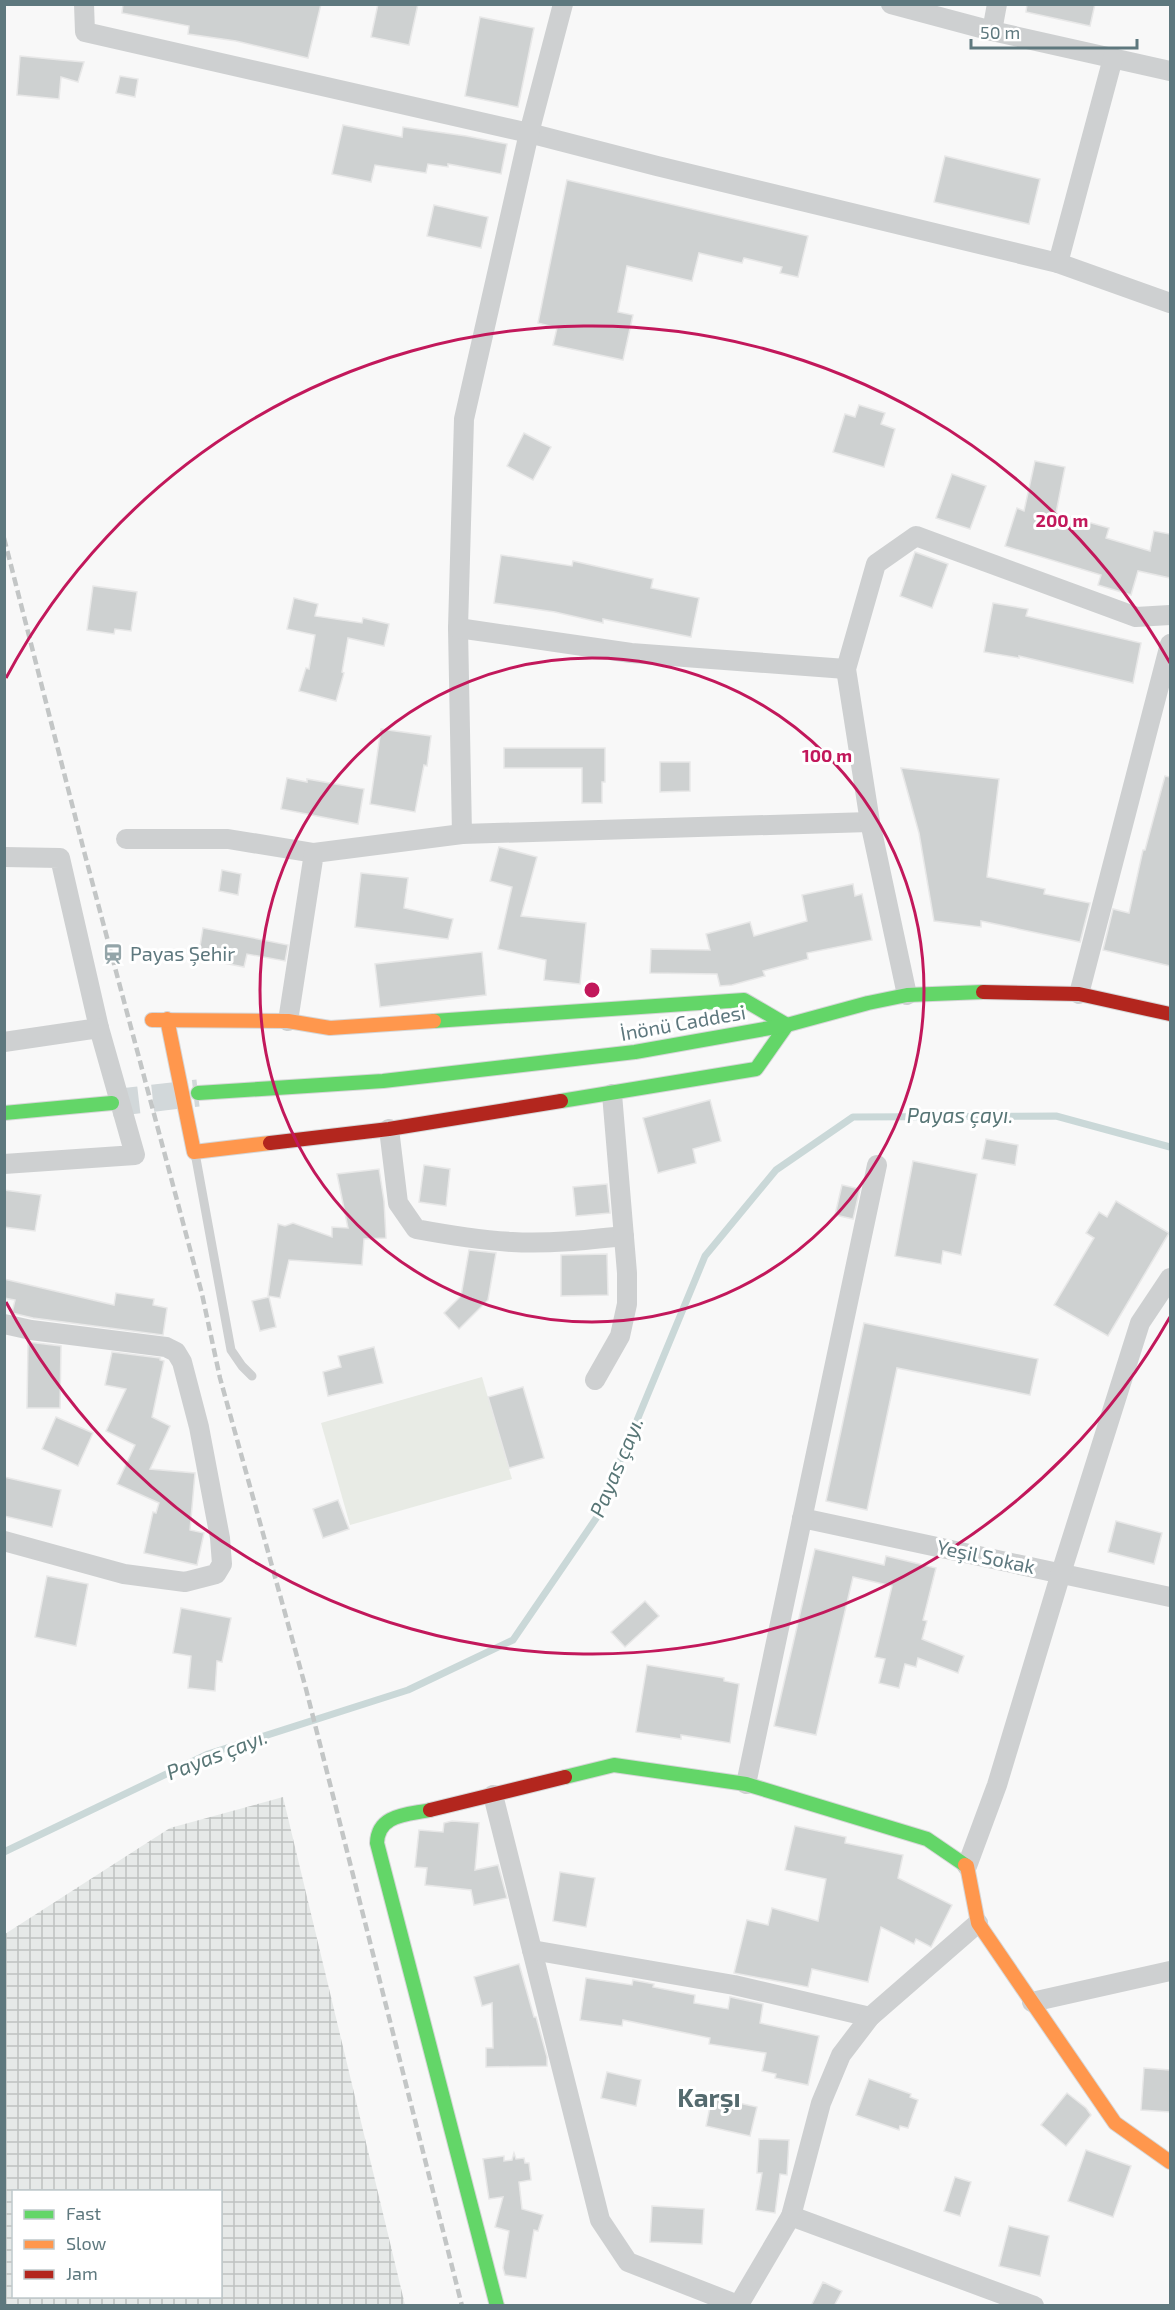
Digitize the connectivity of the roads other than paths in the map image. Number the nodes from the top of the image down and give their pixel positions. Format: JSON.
{"nodes":[{"id":1,"x":84,"y":4,"type":"edge"},
{"id":2,"x":563,"y":4,"type":"edge"},
{"id":3,"x":891,"y":4,"type":"edge"},
{"id":4,"x":997,"y":4,"type":"edge"},
{"id":5,"x":992,"y":31,"type":"junction"},
{"id":6,"x":1113,"y":58,"type":"junction"},
{"id":7,"x":1170,"y":71,"type":"edge"},
{"id":8,"x":529,"y":133,"type":"junction"},
{"id":9,"x":1058,"y":263,"type":"junction"},
{"id":10,"x":1170,"y":303,"type":"edge"},
{"id":11,"x":1170,"y":615,"type":"edge"},
{"id":12,"x":458,"y":628,"type":"junction"},
{"id":13,"x":1170,"y":644,"type":"edge"},
{"id":14,"x":846,"y":669,"type":"junction"},
{"id":15,"x":870,"y":822,"type":"junction"},
{"id":16,"x":462,"y":834,"type":"junction"},
{"id":17,"x":126,"y":839,"type":"dead end"},
{"id":18,"x":314,"y":853,"type":"junction"},
{"id":19,"x":4,"y":857,"type":"edge"},
{"id":20,"x":1079,"y":994,"type":"junction"},
{"id":21,"x":907,"y":995,"type":"junction"},
{"id":22,"x":1170,"y":1014,"type":"edge"},
{"id":23,"x":167,"y":1018,"type":"junction"},
{"id":24,"x":152,"y":1020,"type":"dead end"},
{"id":25,"x":288,"y":1022,"type":"junction"},
{"id":26,"x":787,"y":1025,"type":"junction"},
{"id":27,"x":99,"y":1028,"type":"junction"},
{"id":28,"x":4,"y":1042,"type":"edge"},
{"id":29,"x":198,"y":1093,"type":"tunnel mouth"},
{"id":30,"x":612,"y":1094,"type":"junction"},
{"id":31,"x":112,"y":1103,"type":"tunnel mouth"},
{"id":32,"x":4,"y":1113,"type":"edge"},
{"id":33,"x":389,"y":1129,"type":"junction"},
{"id":34,"x":194,"y":1152,"type":"junction"},
{"id":35,"x":4,"y":1164,"type":"edge"},
{"id":36,"x":878,"y":1165,"type":"dead end"},
{"id":37,"x":624,"y":1236,"type":"junction"},
{"id":38,"x":1170,"y":1278,"type":"edge"},
{"id":39,"x":4,"y":1324,"type":"edge"},
{"id":40,"x":252,"y":1376,"type":"dead end"},
{"id":41,"x":595,"y":1380,"type":"dead end"},
{"id":42,"x":802,"y":1518,"type":"junction"},
{"id":43,"x":4,"y":1541,"type":"edge"},
{"id":44,"x":1061,"y":1573,"type":"junction"},
{"id":45,"x":1170,"y":1597,"type":"edge"},
{"id":46,"x":746,"y":1784,"type":"junction"},
{"id":47,"x":493,"y":1795,"type":"junction"},
{"id":48,"x":967,"y":1866,"type":"junction"},
{"id":49,"x":978,"y":1923,"type":"junction"},
{"id":50,"x":532,"y":1950,"type":"junction"},
{"id":51,"x":1170,"y":1971,"type":"edge"},
{"id":52,"x":1032,"y":2002,"type":"junction"},
{"id":53,"x":870,"y":2017,"type":"junction"},
{"id":54,"x":1170,"y":2162,"type":"edge"},
{"id":55,"x":792,"y":2216,"type":"junction"},
{"id":56,"x":738,"y":2305,"type":"edge"},
{"id":57,"x":497,"y":2306,"type":"edge"},
{"id":58,"x":1034,"y":2306,"type":"edge"}],
"edges":[{"from":1,"to":8,"type":"street"},
{"from":2,"to":8,"type":"street"},
{"from":3,"to":5,"type":"street"},
{"from":4,"to":5,"type":"street"},
{"from":5,"to":6,"type":"street"},
{"from":6,"to":7,"type":"street"},
{"from":6,"to":9,"type":"street"},
{"from":8,"to":9,"type":"street"},
{"from":8,"to":12,"type":"street"},
{"from":9,"to":10,"type":"street"},
{"from":11,"to":14,"type":"street"},
{"from":12,"to":14,"type":"street"},
{"from":12,"to":16,"type":"street"},
{"from":13,"to":20,"type":"street"},
{"from":14,"to":15,"type":"street"},
{"from":15,"to":16,"type":"street"},
{"from":15,"to":21,"type":"street"},
{"from":16,"to":18,"type":"street"},
{"from":17,"to":18,"type":"street"},
{"from":18,"to":25,"type":"street"},
{"from":19,"to":27,"type":"street"},
{"from":20,"to":21,"type":"street","name":"İnönü Caddesi"},
{"from":20,"to":22,"type":"street","name":"İnönü Caddesi"},
{"from":21,"to":26,"type":"street","name":"İnönü Caddesi"},
{"from":23,"to":24,"type":"street"},
{"from":23,"to":25,"type":"street"},
{"from":23,"to":34,"type":"street"},
{"from":25,"to":26,"type":"street"},
{"from":26,"to":29,"type":"street","name":"İnönü Caddesi"},
{"from":26,"to":30,"type":"street"},
{"from":27,"to":28,"type":"street"},
{"from":27,"to":35,"type":"street"},
{"from":30,"to":33,"type":"street"},
{"from":30,"to":37,"type":"street"},
{"from":31,"to":32,"type":"street"},
{"from":33,"to":34,"type":"street"},
{"from":33,"to":37,"type":"street"},
{"from":34,"to":40,"type":"lane"},
{"from":36,"to":42,"type":"street"},
{"from":37,"to":41,"type":"street"},
{"from":38,"to":44,"type":"street"},
{"from":39,"to":43,"type":"street"},
{"from":42,"to":44,"type":"street","name":"Yeşil Sokak"},
{"from":42,"to":46,"type":"street"},
{"from":44,"to":45,"type":"street","name":"Yeşil Sokak"},
{"from":44,"to":48,"type":"street"},
{"from":46,"to":47,"type":"street"},
{"from":46,"to":48,"type":"street"},
{"from":47,"to":50,"type":"street"},
{"from":47,"to":57,"type":"street"},
{"from":48,"to":49,"type":"street"},
{"from":49,"to":52,"type":"street"},
{"from":49,"to":53,"type":"street"},
{"from":50,"to":53,"type":"street"},
{"from":50,"to":56,"type":"street"},
{"from":51,"to":52,"type":"street"},
{"from":52,"to":54,"type":"street"},
{"from":53,"to":55,"type":"street"},
{"from":55,"to":56,"type":"street"},
{"from":55,"to":58,"type":"street"}]}
